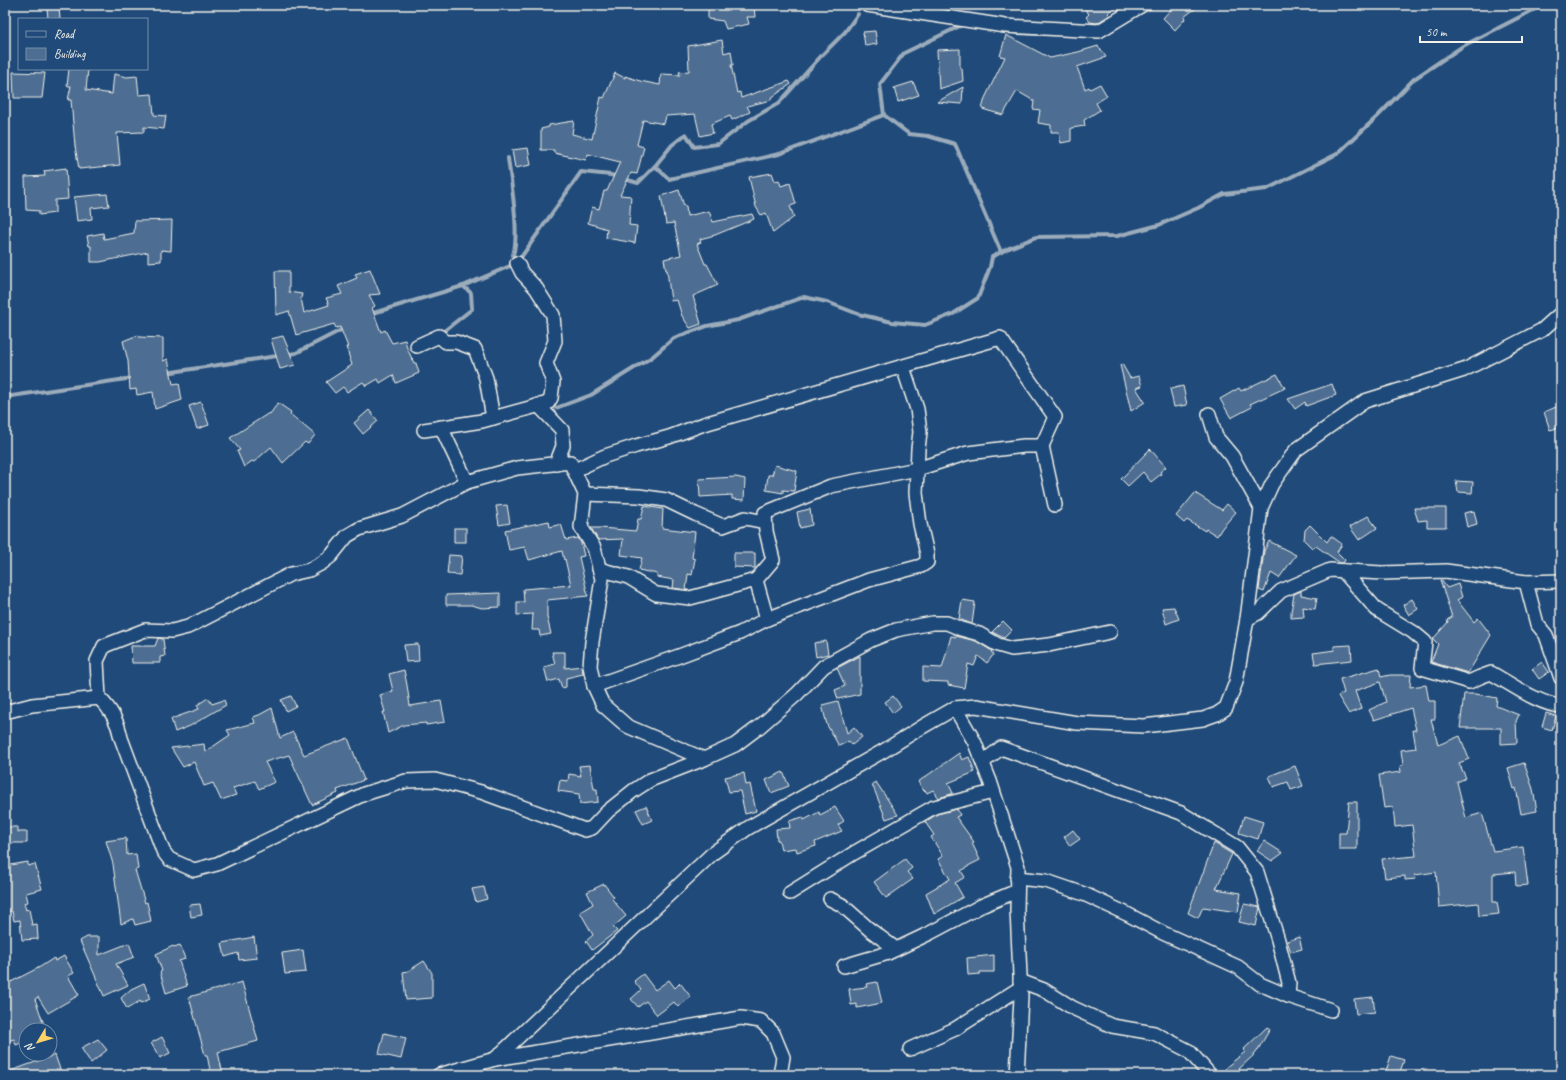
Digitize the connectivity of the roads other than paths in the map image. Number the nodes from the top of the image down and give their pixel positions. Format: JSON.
{"nodes":[{"id":1,"x":867,"y":5,"type":"edge"},
{"id":2,"x":1142,"y":5,"type":"edge"},
{"id":3,"x":517,"y":263,"type":"dead end"},
{"id":4,"x":1561,"y":313,"type":"edge"},
{"id":5,"x":417,"y":346,"type":"dead end"},
{"id":6,"x":903,"y":367,"type":"junction"},
{"id":7,"x":538,"y":405,"type":"junction"},
{"id":8,"x":1209,"y":414,"type":"dead end"},
{"id":9,"x":493,"y":418,"type":"junction"},
{"id":10,"x":441,"y":427,"type":"junction"},
{"id":11,"x":424,"y":430,"type":"dead end"},
{"id":12,"x":1042,"y":446,"type":"junction"},
{"id":13,"x":556,"y":464,"type":"junction"},
{"id":14,"x":917,"y":469,"type":"junction"},
{"id":15,"x":575,"y":470,"type":"junction"},
{"id":16,"x":467,"y":482,"type":"junction"},
{"id":17,"x":585,"y":494,"type":"junction"},
{"id":18,"x":1056,"y":505,"type":"dead end"},
{"id":19,"x":1261,"y":508,"type":"junction"},
{"id":20,"x":765,"y":522,"type":"junction"},
{"id":21,"x":599,"y":569,"type":"junction"},
{"id":22,"x":1342,"y":571,"type":"junction"},
{"id":23,"x":756,"y":580,"type":"junction"},
{"id":24,"x":1561,"y":581,"type":"edge"},
{"id":25,"x":1526,"y":582,"type":"junction"},
{"id":26,"x":767,"y":619,"type":"junction"},
{"id":27,"x":1247,"y":619,"type":"junction"},
{"id":28,"x":1110,"y":632,"type":"dead end"},
{"id":29,"x":1561,"y":678,"type":"edge"},
{"id":30,"x":594,"y":686,"type":"junction"},
{"id":31,"x":99,"y":698,"type":"junction"},
{"id":32,"x":1561,"y":706,"type":"edge"},
{"id":33,"x":955,"y":708,"type":"junction"},
{"id":34,"x":5,"y":712,"type":"edge"},
{"id":35,"x":704,"y":759,"type":"junction"},
{"id":36,"x":983,"y":762,"type":"junction"},
{"id":37,"x":993,"y":792,"type":"junction"},
{"id":38,"x":1017,"y":878,"type":"junction"},
{"id":39,"x":1017,"y":891,"type":"junction"},
{"id":40,"x":790,"y":893,"type":"dead end"},
{"id":41,"x":830,"y":899,"type":"dead end"},
{"id":42,"x":896,"y":949,"type":"junction"},
{"id":43,"x":844,"y":966,"type":"dead end"},
{"id":44,"x":1020,"y":985,"type":"junction"},
{"id":45,"x":1288,"y":996,"type":"junction"},
{"id":46,"x":1331,"y":1010,"type":"dead end"},
{"id":47,"x":910,"y":1049,"type":"dead end"},
{"id":48,"x":496,"y":1059,"type":"junction"},
{"id":49,"x":439,"y":1075,"type":"edge"},
{"id":50,"x":780,"y":1075,"type":"edge"},
{"id":51,"x":1017,"y":1075,"type":"edge"},
{"id":52,"x":1210,"y":1075,"type":"edge"}],
"edges":[{"from":1,"to":2,"type":"street"},
{"from":3,"to":7,"type":"street"},
{"from":4,"to":19,"type":"street"},
{"from":5,"to":9,"type":"street"},
{"from":6,"to":12,"type":"street"},
{"from":6,"to":14,"type":"street"},
{"from":6,"to":15,"type":"street"},
{"from":7,"to":9,"type":"street"},
{"from":7,"to":13,"type":"street"},
{"from":8,"to":19,"type":"street"},
{"from":9,"to":10,"type":"street"},
{"from":10,"to":11,"type":"street"},
{"from":10,"to":16,"type":"street"},
{"from":12,"to":14,"type":"street"},
{"from":12,"to":18,"type":"street"},
{"from":13,"to":15,"type":"street"},
{"from":13,"to":16,"type":"street"},
{"from":14,"to":20,"type":"street"},
{"from":14,"to":26,"type":"street"},
{"from":15,"to":17,"type":"street"},
{"from":16,"to":31,"type":"street"},
{"from":17,"to":20,"type":"street"},
{"from":17,"to":21,"type":"street"},
{"from":19,"to":27,"type":"street"},
{"from":20,"to":23,"type":"street"},
{"from":21,"to":23,"type":"street"},
{"from":21,"to":30,"type":"street"},
{"from":22,"to":25,"type":"street"},
{"from":22,"to":27,"type":"street"},
{"from":22,"to":32,"type":"street"},
{"from":23,"to":26,"type":"street"},
{"from":24,"to":25,"type":"street"},
{"from":25,"to":29,"type":"street"},
{"from":26,"to":30,"type":"street"},
{"from":27,"to":33,"type":"street"},
{"from":28,"to":35,"type":"street"},
{"from":30,"to":35,"type":"street"},
{"from":31,"to":34,"type":"street"},
{"from":31,"to":35,"type":"street"},
{"from":33,"to":36,"type":"street"},
{"from":33,"to":48,"type":"street"},
{"from":36,"to":37,"type":"street"},
{"from":36,"to":45,"type":"street"},
{"from":37,"to":38,"type":"street"},
{"from":37,"to":40,"type":"street"},
{"from":38,"to":39,"type":"street"},
{"from":38,"to":45,"type":"street"},
{"from":39,"to":42,"type":"street"},
{"from":39,"to":44,"type":"street"},
{"from":41,"to":42,"type":"street"},
{"from":42,"to":43,"type":"street"},
{"from":44,"to":47,"type":"street"},
{"from":44,"to":51,"type":"street"},
{"from":44,"to":52,"type":"street"},
{"from":45,"to":46,"type":"street"},
{"from":48,"to":49,"type":"street"},
{"from":48,"to":50,"type":"street"}]}
